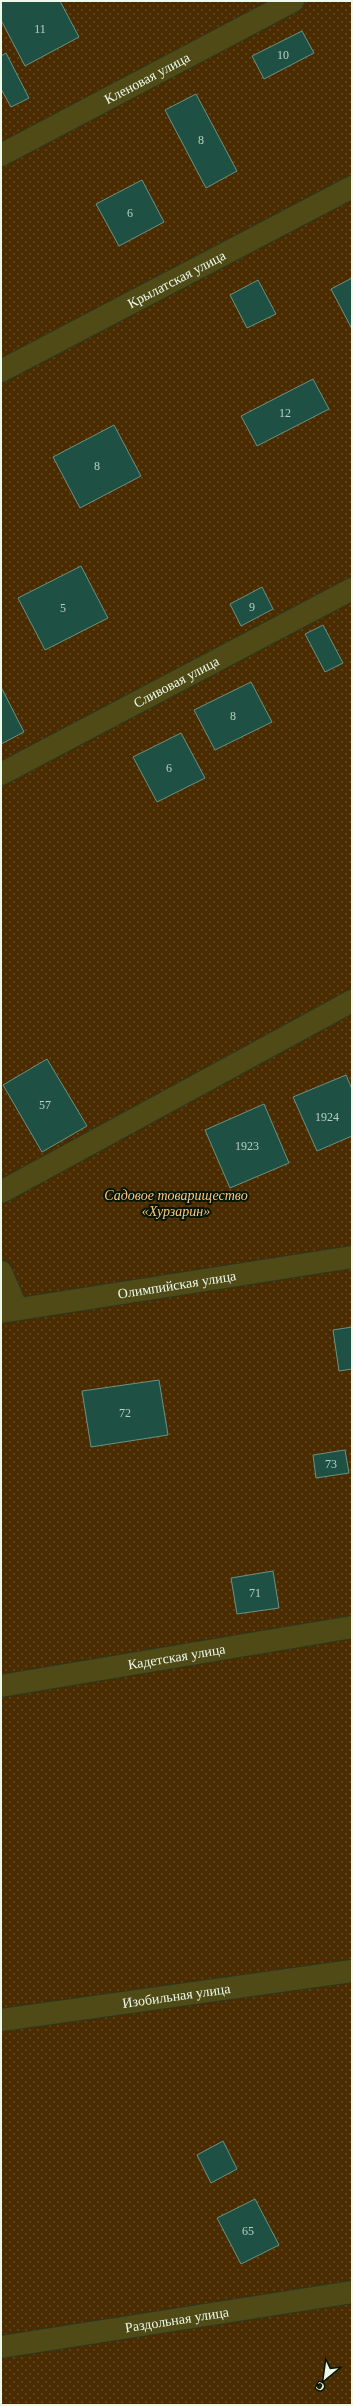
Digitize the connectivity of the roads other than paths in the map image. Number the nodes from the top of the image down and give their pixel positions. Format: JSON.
{"nodes":[{"id":1,"x":293,"y":1,"type":"edge"},
{"id":2,"x":1,"y":155,"type":"edge"},
{"id":3,"x":352,"y":187,"type":"edge"},
{"id":4,"x":1,"y":371,"type":"edge"},
{"id":5,"x":352,"y":589,"type":"edge"},
{"id":6,"x":1,"y":774,"type":"edge"},
{"id":7,"x":352,"y":1001,"type":"edge"},
{"id":8,"x":1,"y":1192,"type":"edge"},
{"id":9,"x":352,"y":1257,"type":"edge"},
{"id":10,"x":1,"y":1272,"type":"edge"},
{"id":11,"x":9,"y":1311,"type":"edge"},
{"id":12,"x":352,"y":1627,"type":"edge"},
{"id":13,"x":1,"y":1686,"type":"edge"},
{"id":14,"x":352,"y":1970,"type":"edge"},
{"id":15,"x":1,"y":2020,"type":"edge"},
{"id":16,"x":352,"y":2292,"type":"edge"},
{"id":17,"x":1,"y":2347,"type":"edge"}],
"edges":[{"from":1,"to":2,"type":"street","name":"Кленовая улица"},
{"from":3,"to":4,"type":"street","name":"Крылатская улица"},
{"from":5,"to":6,"type":"street","name":"Сливовая улица"},
{"from":7,"to":8,"type":"street"},
{"from":9,"to":11,"type":"street","name":"Олимпийская улица"},
{"from":10,"to":11,"type":"street"},
{"from":12,"to":13,"type":"street","name":"Кадетская улица"},
{"from":14,"to":15,"type":"street","name":"Изобильная улица"},
{"from":16,"to":17,"type":"street","name":"Раздольная улица"}]}
